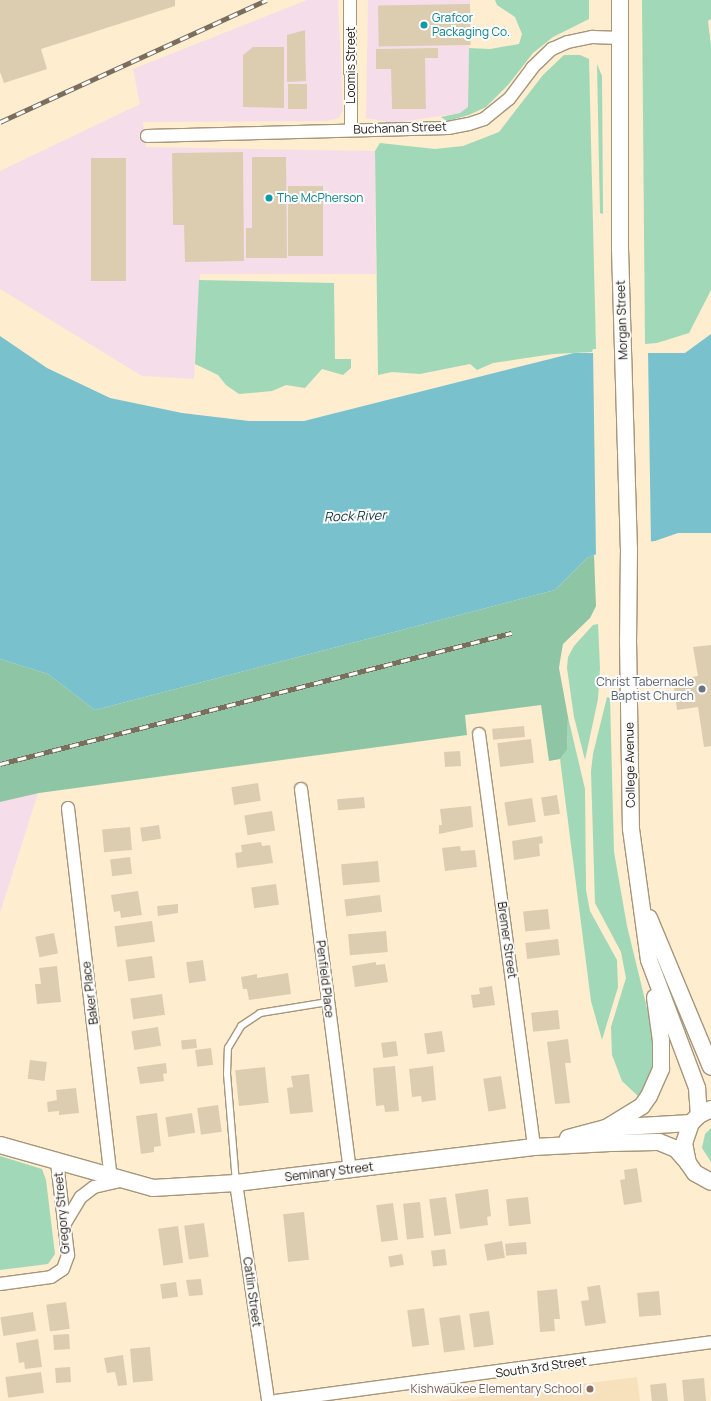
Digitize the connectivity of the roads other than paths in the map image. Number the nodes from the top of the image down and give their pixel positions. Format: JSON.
{"nodes":[{"id":1,"x":350,"y":0,"type":"edge"},
{"id":2,"x":620,"y":0,"type":"edge"},
{"id":3,"x":620,"y":38,"type":"junction"},
{"id":4,"x":351,"y":130,"type":"junction"},
{"id":5,"x":146,"y":136,"type":"dead end"},
{"id":6,"x":628,"y":640,"type":"joint"},
{"id":7,"x":479,"y":734,"type":"dead end"},
{"id":8,"x":301,"y":789,"type":"dead end"},
{"id":9,"x":68,"y":808,"type":"dead end"},
{"id":10,"x":637,"y":890,"type":"junction"},
{"id":11,"x":649,"y":960,"type":"junction"},
{"id":12,"x":328,"y":1002,"type":"junction"},
{"id":13,"x":711,"y":1067,"type":"edge"},
{"id":14,"x":700,"y":1116,"type":"edge"},
{"id":15,"x":606,"y":1128,"type":"junction"},
{"id":16,"x":0,"y":1145,"type":"edge"},
{"id":17,"x":534,"y":1147,"type":"junction"},
{"id":18,"x":57,"y":1163,"type":"junction"},
{"id":19,"x":688,"y":1163,"type":"junction"},
{"id":20,"x":350,"y":1170,"type":"junction"},
{"id":21,"x":118,"y":1180,"type":"junction"},
{"id":22,"x":711,"y":1182,"type":"edge"},
{"id":23,"x":236,"y":1183,"type":"junction"},
{"id":24,"x":64,"y":1225,"type":"junction"},
{"id":25,"x":0,"y":1284,"type":"edge"},
{"id":26,"x":711,"y":1342,"type":"edge"},
{"id":27,"x":268,"y":1401,"type":"edge"},
{"id":28,"x":276,"y":1401,"type":"edge"}],
"edges":[{"from":1,"to":4,"type":"street","name":"Loomis Street"},
{"from":2,"to":3,"type":"main road","name":"Morgan Street"},
{"from":3,"to":4,"type":"street","name":"Buchanan Street"},
{"from":3,"to":6,"type":"main road","name":"Morgan Street"},
{"from":4,"to":5,"type":"street","name":"Buchanan Street"},
{"from":6,"to":10,"type":"main road","name":"College Avenue"},
{"from":7,"to":17,"type":"street","name":"Bremer Street"},
{"from":8,"to":12,"type":"street","name":"Penfield Place"},
{"from":9,"to":21,"type":"street","name":"Baker Place"},
{"from":10,"to":11,"type":"main road","name":"College Avenue"},
{"from":10,"to":13,"type":"main road","name":"College Avenue"},
{"from":11,"to":14,"type":"main road","name":"College Avenue"},
{"from":11,"to":15,"type":"main road"},
{"from":12,"to":20,"type":"street","name":"Penfield Place"},
{"from":12,"to":23,"type":"lane"},
{"from":14,"to":15,"type":"main road","name":"Seminary Street"},
{"from":14,"to":19,"type":"main road","name":"College Avenue"},
{"from":15,"to":17,"type":"main road","name":"Seminary Street"},
{"from":16,"to":18,"type":"main road","name":"Seminary Street"},
{"from":17,"to":19,"type":"main road","name":"Seminary Street"},
{"from":17,"to":20,"type":"main road","name":"Seminary Street"},
{"from":18,"to":21,"type":"main road","name":"Seminary Street"},
{"from":18,"to":24,"type":"street","name":"Gregory Street"},
{"from":19,"to":22,"type":"main road"},
{"from":20,"to":23,"type":"main road","name":"Seminary Street"},
{"from":21,"to":23,"type":"main road","name":"Seminary Street"},
{"from":21,"to":24,"type":"street","name":"Seminary Street"},
{"from":23,"to":27,"type":"street","name":"Catlin Street"},
{"from":24,"to":25,"type":"street","name":"Gregory Street"},
{"from":26,"to":28,"type":"street","name":"South 3rd Street"}]}
